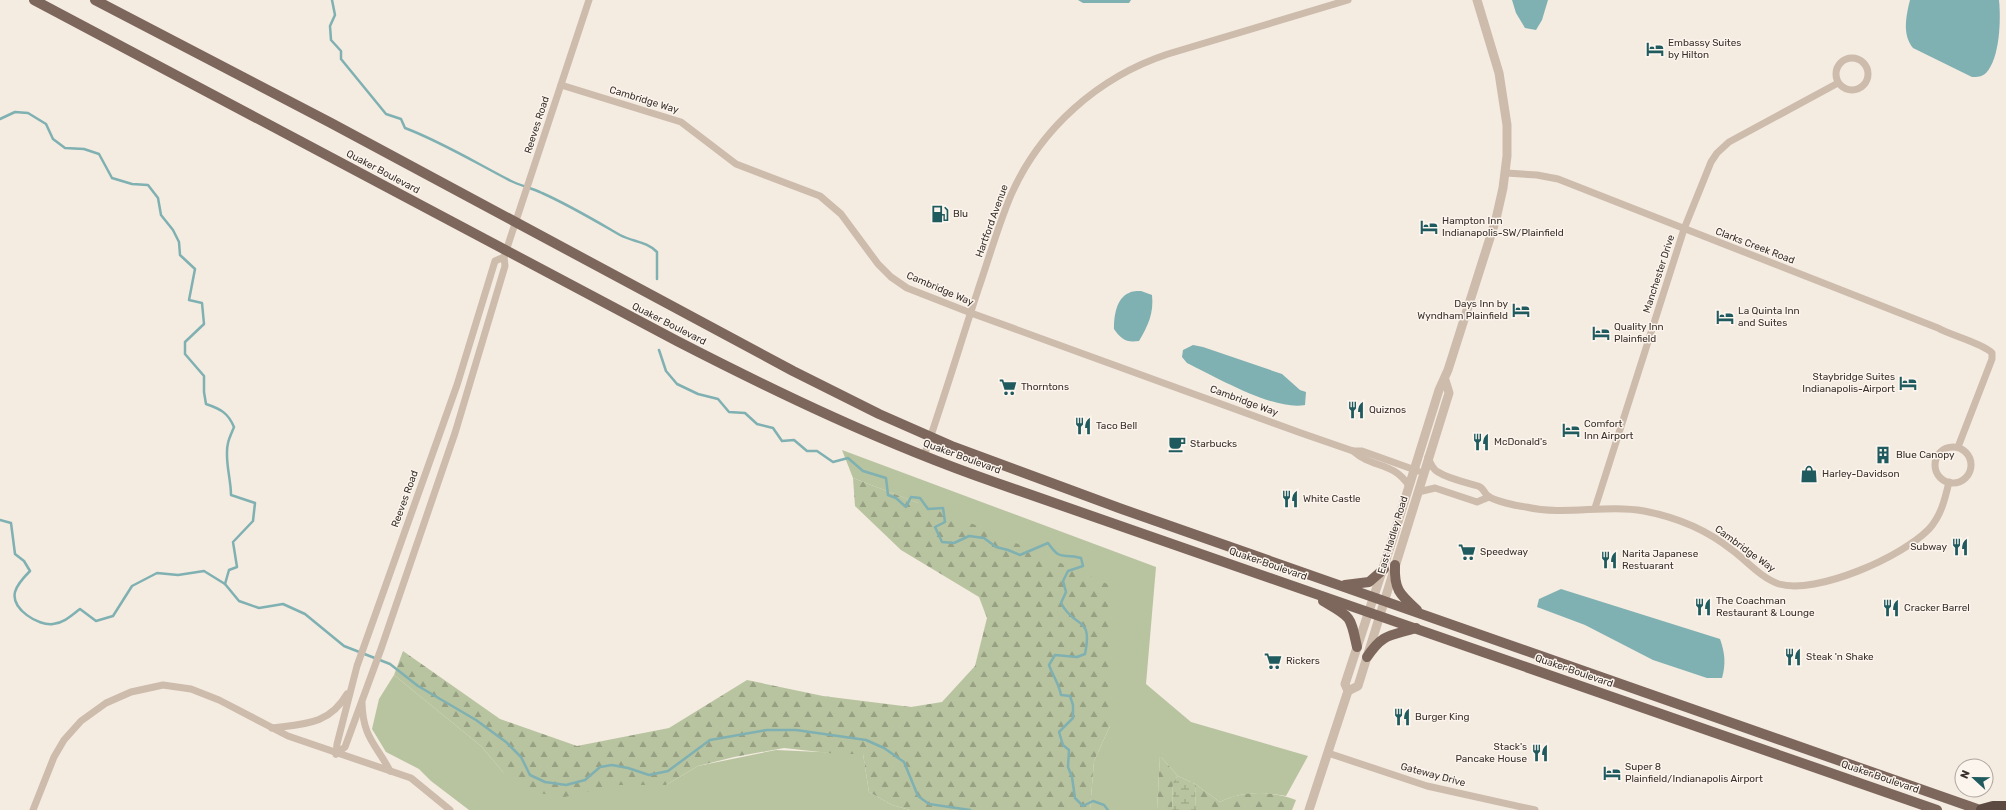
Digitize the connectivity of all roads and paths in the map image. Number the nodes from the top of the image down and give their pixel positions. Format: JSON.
{"nodes":[{"id":1,"x":34,"y":0,"type":"edge"},
{"id":2,"x":95,"y":0,"type":"edge"},
{"id":3,"x":589,"y":0,"type":"edge"},
{"id":4,"x":1348,"y":0,"type":"edge"},
{"id":5,"x":1477,"y":0,"type":"edge"},
{"id":6,"x":1838,"y":83,"type":"junction"},
{"id":7,"x":561,"y":85,"type":"junction"},
{"id":8,"x":1506,"y":173,"type":"junction"},
{"id":9,"x":516,"y":223,"type":"junction"},
{"id":10,"x":1684,"y":229,"type":"junction"},
{"id":11,"x":505,"y":254,"type":"junction"},
{"id":12,"x":971,"y":313,"type":"junction"},
{"id":13,"x":1445,"y":380,"type":"junction"},
{"id":14,"x":931,"y":437,"type":"junction"},
{"id":15,"x":1958,"y":447,"type":"junction"},
{"id":16,"x":1353,"y":451,"type":"junction"},
{"id":17,"x":924,"y":456,"type":"junction"},
{"id":18,"x":1428,"y":457,"type":"junction"},
{"id":19,"x":1418,"y":471,"type":"junction"},
{"id":20,"x":1949,"y":482,"type":"junction"},
{"id":21,"x":1409,"y":486,"type":"junction"},
{"id":22,"x":1418,"y":492,"type":"junction"},
{"id":23,"x":1489,"y":497,"type":"junction"},
{"id":24,"x":1595,"y":508,"type":"junction"},
{"id":25,"x":1395,"y":565,"type":"junction"},
{"id":26,"x":1384,"y":569,"type":"junction"},
{"id":27,"x":1338,"y":585,"type":"junction"},
{"id":28,"x":1302,"y":589,"type":"junction"},
{"id":29,"x":1374,"y":597,"type":"junction"},
{"id":30,"x":1385,"y":601,"type":"junction"},
{"id":31,"x":1368,"y":612,"type":"junction"},
{"id":32,"x":1421,"y":614,"type":"junction"},
{"id":33,"x":1380,"y":616,"type":"junction"},
{"id":34,"x":1416,"y":628,"type":"junction"},
{"id":35,"x":1357,"y":647,"type":"junction"},
{"id":36,"x":1367,"y":657,"type":"junction"},
{"id":37,"x":352,"y":687,"type":"junction"},
{"id":38,"x":1348,"y":691,"type":"junction"},
{"id":39,"x":362,"y":702,"type":"junction"},
{"id":40,"x":272,"y":728,"type":"junction"},
{"id":41,"x":1328,"y":752,"type":"junction"},
{"id":42,"x":336,"y":754,"type":"junction"},
{"id":43,"x":390,"y":771,"type":"junction"},
{"id":44,"x":2006,"y":807,"type":"edge"},
{"id":45,"x":34,"y":810,"type":"edge"},
{"id":46,"x":450,"y":810,"type":"edge"},
{"id":47,"x":1309,"y":810,"type":"edge"},
{"id":48,"x":1535,"y":810,"type":"edge"},
{"id":49,"x":1937,"y":810,"type":"edge"},
{"id":50,"x":1981,"y":810,"type":"edge"}],
"edges":[{"from":1,"to":11,"type":"main road","name":"Quaker Boulevard"},
{"from":2,"to":9,"type":"main road","name":"Quaker Boulevard"},
{"from":3,"to":7,"type":"street","name":"Reeves Road"},
{"from":4,"to":12,"type":"street","name":"Hartford Avenue"},
{"from":5,"to":8,"type":"street","name":"East Hadley Road"},
{"from":6,"to":6,"type":"street"},
{"from":6,"to":10,"type":"street","name":"Manchester Drive"},
{"from":7,"to":9,"type":"street","name":"Reeves Road"},
{"from":7,"to":12,"type":"street","name":"Cambridge Way"},
{"from":8,"to":10,"type":"street","name":"Clarks Creek Road"},
{"from":8,"to":13,"type":"street","name":"East Hadley Road"},
{"from":9,"to":11,"type":"street","name":"Reeves Road"},
{"from":9,"to":14,"type":"main road","name":"Quaker Boulevard"},
{"from":10,"to":15,"type":"street","name":"Clarks Creek Road"},
{"from":10,"to":24,"type":"street","name":"Manchester Drive"},
{"from":11,"to":17,"type":"main road","name":"Quaker Boulevard"},
{"from":11,"to":37,"type":"street","name":"Reeves Road"},
{"from":11,"to":39,"type":"street","name":"Reeves Road"},
{"from":12,"to":14,"type":"street","name":"Hartford Avenue"},
{"from":12,"to":16,"type":"street","name":"Cambridge Way"},
{"from":13,"to":18,"type":"street","name":"East Hadley Road"},
{"from":13,"to":19,"type":"street","name":"East Hadley Road"},
{"from":14,"to":17,"type":"street","name":"Hartford Avenue"},
{"from":14,"to":27,"type":"main road","name":"Quaker Boulevard"},
{"from":15,"to":20,"type":"street"},
{"from":15,"to":20,"type":"street"},
{"from":16,"to":19,"type":"street","name":"Cambridge Way"},
{"from":16,"to":21,"type":"street","name":"Cambridge Way"},
{"from":17,"to":28,"type":"main road","name":"Quaker Boulevard"},
{"from":18,"to":19,"type":"street","name":"East Hadley Road"},
{"from":18,"to":23,"type":"street","name":"Cambridge Way"},
{"from":19,"to":21,"type":"street","name":"East Hadley Road"},
{"from":19,"to":22,"type":"street","name":"East Hadley Road"},
{"from":20,"to":24,"type":"street","name":"Cambridge Way"},
{"from":21,"to":26,"type":"street","name":"East Hadley Road"},
{"from":22,"to":23,"type":"street","name":"Cambridge Way"},
{"from":22,"to":25,"type":"street","name":"East Hadley Road"},
{"from":23,"to":24,"type":"street","name":"Cambridge Way"},
{"from":25,"to":30,"type":"street","name":"East Hadley Road"},
{"from":25,"to":32,"type":"main road"},
{"from":26,"to":27,"type":"main road"},
{"from":26,"to":29,"type":"street","name":"East Hadley Road"},
{"from":27,"to":29,"type":"main road","name":"Quaker Boulevard"},
{"from":28,"to":31,"type":"main road","name":"Quaker Boulevard"},
{"from":28,"to":35,"type":"main road"},
{"from":29,"to":30,"type":"main road","name":"Quaker Boulevard"},
{"from":29,"to":31,"type":"street","name":"East Hadley Road"},
{"from":30,"to":32,"type":"main road","name":"Quaker Boulevard"},
{"from":30,"to":33,"type":"street","name":"East Hadley Road"},
{"from":31,"to":33,"type":"main road","name":"Quaker Boulevard"},
{"from":31,"to":35,"type":"street","name":"East Hadley Road"},
{"from":32,"to":50,"type":"main road","name":"Quaker Boulevard"},
{"from":33,"to":34,"type":"main road","name":"Quaker Boulevard"},
{"from":33,"to":36,"type":"street","name":"East Hadley Road"},
{"from":34,"to":36,"type":"main road"},
{"from":34,"to":49,"type":"main road","name":"Quaker Boulevard"},
{"from":35,"to":38,"type":"street","name":"East Hadley Road"},
{"from":36,"to":38,"type":"street","name":"East Hadley Road"},
{"from":37,"to":40,"type":"street"},
{"from":37,"to":42,"type":"street","name":"Reeves Road"},
{"from":38,"to":41,"type":"street","name":"East Hadley Road"},
{"from":39,"to":42,"type":"street","name":"Reeves Road"},
{"from":39,"to":43,"type":"street"},
{"from":40,"to":42,"type":"street"},
{"from":40,"to":45,"type":"street"},
{"from":41,"to":47,"type":"street","name":"East Hadley Road"},
{"from":41,"to":48,"type":"street","name":"Gateway Drive"},
{"from":42,"to":43,"type":"street"},
{"from":43,"to":46,"type":"street"},
{"from":44,"to":50,"type":"highway"}]}
